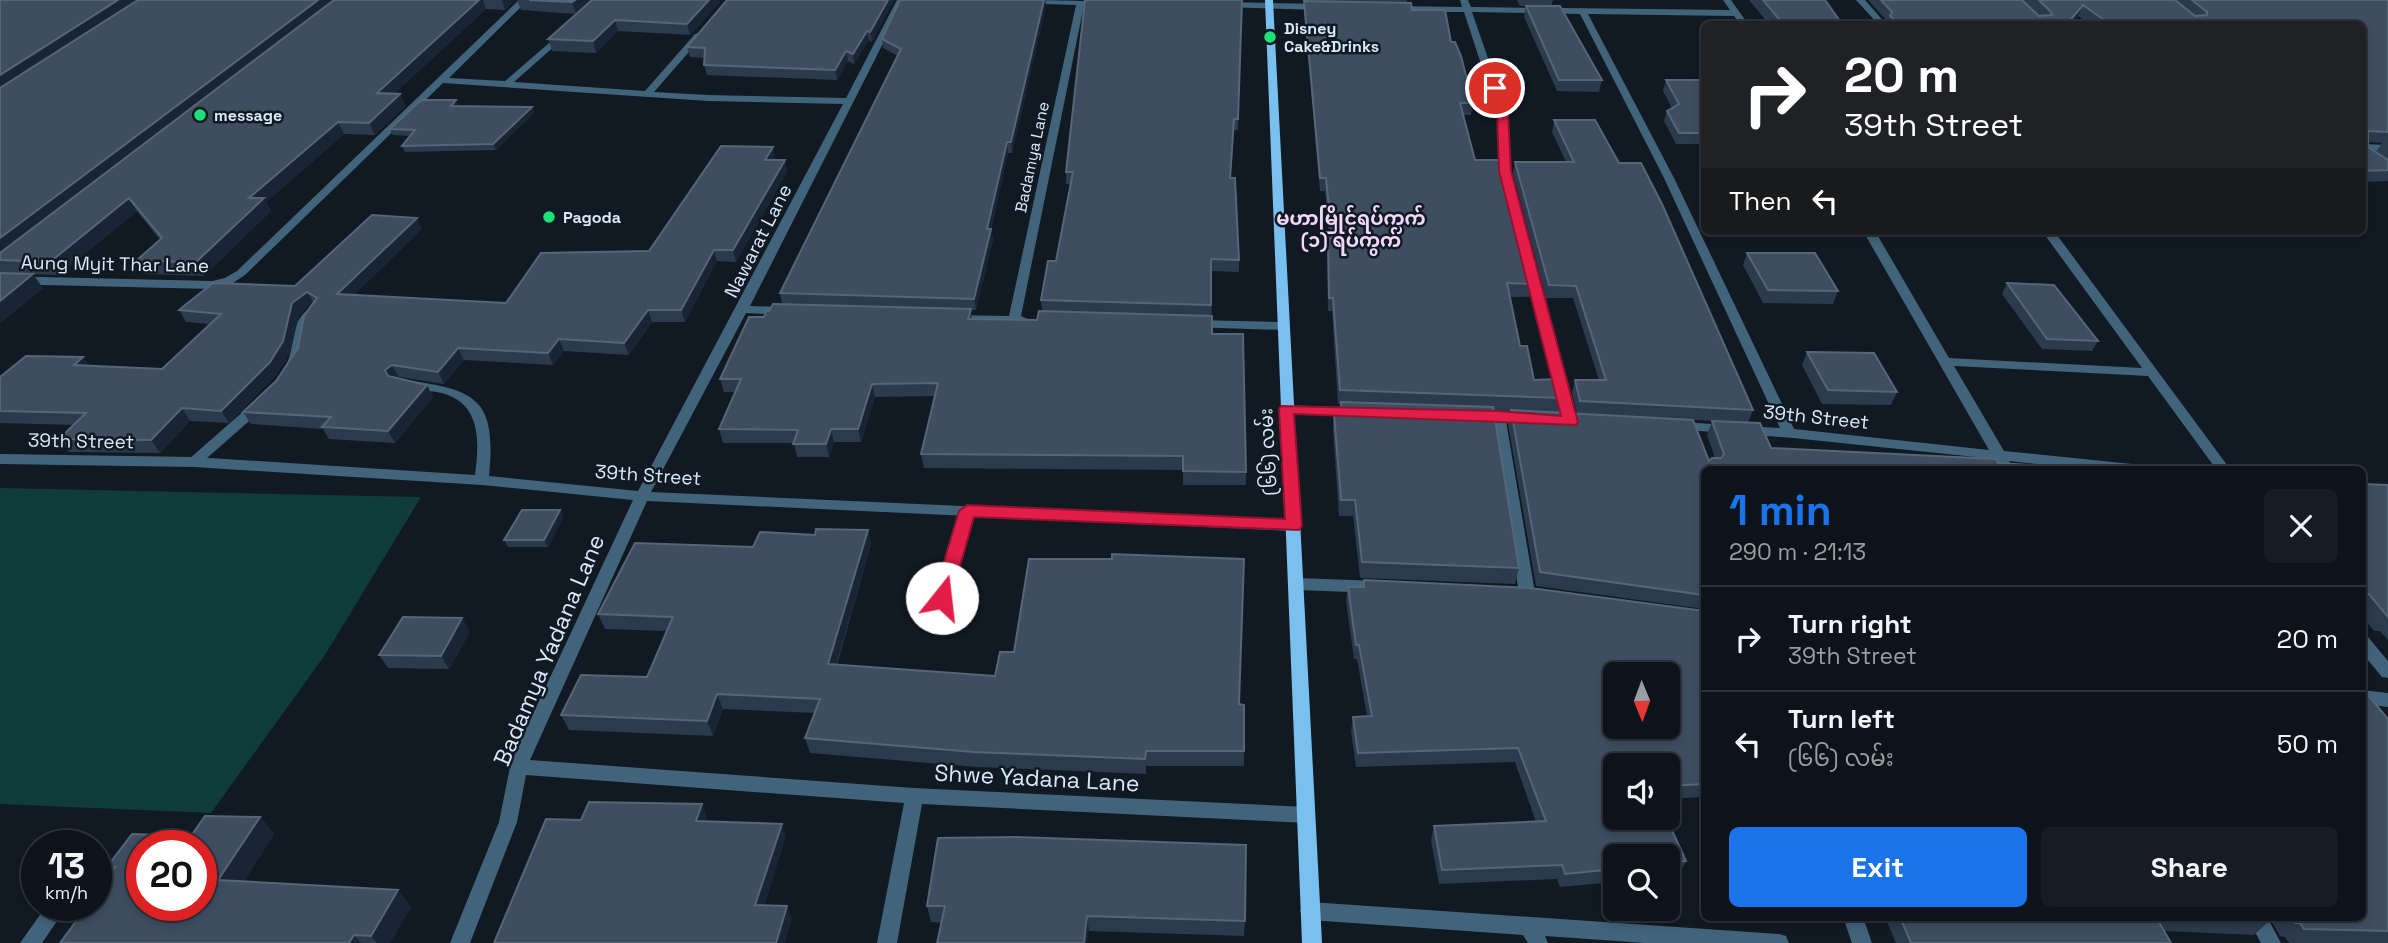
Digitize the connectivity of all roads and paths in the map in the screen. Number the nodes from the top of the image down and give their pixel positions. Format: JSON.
{"nodes":[{"id":1,"x":524,"y":0,"type":"edge"},
{"id":2,"x":901,"y":0,"type":"edge"},
{"id":3,"x":1011,"y":0,"type":"edge"},
{"id":4,"x":1569,"y":0,"type":"edge"},
{"id":5,"x":1663,"y":0,"type":"edge"},
{"id":6,"x":1727,"y":0,"type":"edge"},
{"id":7,"x":1860,"y":0,"type":"edge"},
{"id":8,"x":1081,"y":1,"type":"edge"},
{"id":9,"x":1114,"y":3,"type":"edge"},
{"id":10,"x":1269,"y":3,"type":"edge"},
{"id":11,"x":1217,"y":5,"type":"edge"},
{"id":12,"x":1466,"y":5,"type":"edge"},
{"id":13,"x":1335,"y":8,"type":"edge"},
{"id":14,"x":1388,"y":9,"type":"edge"},
{"id":15,"x":1578,"y":12,"type":"junction"},
{"id":16,"x":1672,"y":12,"type":"junction"},
{"id":17,"x":1736,"y":13,"type":"junction"},
{"id":18,"x":1742,"y":21,"type":"edge"},
{"id":19,"x":1879,"y":21,"type":"edge"},
{"id":20,"x":570,"y":27,"type":"edge"},
{"id":21,"x":703,"y":31,"type":"edge"},
{"id":22,"x":441,"y":80,"type":"junction"},
{"id":23,"x":509,"y":82,"type":"junction"},
{"id":24,"x":648,"y":93,"type":"junction"},
{"id":25,"x":849,"y":101,"type":"junction"},
{"id":26,"x":2388,"y":148,"type":"edge"},
{"id":27,"x":2366,"y":152,"type":"edge"},
{"id":28,"x":1871,"y":235,"type":"edge"},
{"id":29,"x":2051,"y":235,"type":"edge"},
{"id":30,"x":0,"y":280,"type":"edge"},
{"id":31,"x":742,"y":309,"type":"junction"},
{"id":32,"x":315,"y":310,"type":"edge"},
{"id":33,"x":797,"y":312,"type":"edge"},
{"id":34,"x":946,"y":317,"type":"edge"},
{"id":35,"x":1014,"y":320,"type":"junction"},
{"id":36,"x":1041,"y":320,"type":"edge"},
{"id":37,"x":1175,"y":324,"type":"edge"},
{"id":38,"x":1283,"y":326,"type":"junction"},
{"id":39,"x":1945,"y":362,"type":"junction"},
{"id":40,"x":2151,"y":372,"type":"junction"},
{"id":41,"x":284,"y":379,"type":"edge"},
{"id":42,"x":400,"y":383,"type":"edge"},
{"id":43,"x":271,"y":393,"type":"edge"},
{"id":44,"x":1286,"y":409,"type":"junction"},
{"id":45,"x":1379,"y":412,"type":"edge"},
{"id":46,"x":1458,"y":415,"type":"edge"},
{"id":47,"x":1498,"y":416,"type":"junction"},
{"id":48,"x":1667,"y":426,"type":"edge"},
{"id":49,"x":1789,"y":432,"type":"junction"},
{"id":50,"x":0,"y":459,"type":"edge"},
{"id":51,"x":194,"y":462,"type":"junction"},
{"id":52,"x":2004,"y":463,"type":"edge"},
{"id":53,"x":2068,"y":466,"type":"edge"},
{"id":54,"x":2221,"y":466,"type":"edge"},
{"id":55,"x":482,"y":480,"type":"junction"},
{"id":56,"x":642,"y":496,"type":"junction"},
{"id":57,"x":967,"y":511,"type":"junction"},
{"id":58,"x":1293,"y":526,"type":"junction"},
{"id":59,"x":1297,"y":584,"type":"junction"},
{"id":60,"x":1392,"y":588,"type":"edge"},
{"id":61,"x":1527,"y":594,"type":"edge"},
{"id":62,"x":935,"y":620,"type":"dead end"},
{"id":63,"x":2366,"y":646,"type":"edge"},
{"id":64,"x":2388,"y":672,"type":"edge"},
{"id":65,"x":2366,"y":697,"type":"edge"},
{"id":66,"x":2388,"y":700,"type":"edge"},
{"id":67,"x":519,"y":768,"type":"junction"},
{"id":68,"x":914,"y":796,"type":"junction"},
{"id":69,"x":1306,"y":815,"type":"junction"},
{"id":70,"x":1310,"y":911,"type":"junction"},
{"id":71,"x":46,"y":921,"type":"edge"},
{"id":72,"x":1854,"y":921,"type":"edge"},
{"id":73,"x":2259,"y":921,"type":"edge"},
{"id":74,"x":1533,"y":934,"type":"edge"},
{"id":75,"x":30,"y":943,"type":"edge"},
{"id":76,"x":460,"y":943,"type":"edge"},
{"id":77,"x":887,"y":943,"type":"edge"},
{"id":78,"x":1312,"y":943,"type":"edge"},
{"id":79,"x":1779,"y":943,"type":"edge"},
{"id":80,"x":1861,"y":943,"type":"edge"},
{"id":81,"x":2271,"y":943,"type":"edge"}],
"edges":[{"from":1,"to":22,"type":"street"},
{"from":2,"to":25,"type":"street","name":"Nawarat Lane"},
{"from":3,"to":8,"type":"street"},
{"from":4,"to":15,"type":"street"},
{"from":5,"to":16,"type":"street"},
{"from":6,"to":17,"type":"street"},
{"from":7,"to":19,"type":"street"},
{"from":8,"to":9,"type":"street"},
{"from":8,"to":35,"type":"street","name":"Badamya Lane"},
{"from":10,"to":11,"type":"street"},
{"from":10,"to":13,"type":"street"},
{"from":10,"to":38,"type":"street","name":"(၆၆) လမ်း"},
{"from":12,"to":14,"type":"street"},
{"from":12,"to":15,"type":"street"},
{"from":12,"to":47,"type":"street"},
{"from":15,"to":16,"type":"street"},
{"from":15,"to":49,"type":"street"},
{"from":16,"to":17,"type":"street"},
{"from":17,"to":18,"type":"street"},
{"from":20,"to":23,"type":"street"},
{"from":21,"to":24,"type":"street"},
{"from":22,"to":23,"type":"street"},
{"from":22,"to":30,"type":"street","name":"Aung Myit Thar Lane"},
{"from":23,"to":24,"type":"street"},
{"from":24,"to":25,"type":"street"},
{"from":25,"to":31,"type":"street","name":"Nawarat Lane"},
{"from":26,"to":27,"type":"street"},
{"from":28,"to":39,"type":"street"},
{"from":29,"to":40,"type":"street"},
{"from":31,"to":33,"type":"street"},
{"from":31,"to":56,"type":"street","name":"Nawarat Lane"},
{"from":32,"to":41,"type":"street"},
{"from":34,"to":35,"type":"street"},
{"from":35,"to":36,"type":"street"},
{"from":37,"to":38,"type":"street"},
{"from":38,"to":44,"type":"street","name":"(၆၆) လမ်း"},
{"from":39,"to":40,"type":"street"},
{"from":39,"to":52,"type":"street"},
{"from":40,"to":54,"type":"street"},
{"from":42,"to":55,"type":"street"},
{"from":43,"to":51,"type":"street"},
{"from":44,"to":45,"type":"street"},
{"from":44,"to":58,"type":"street","name":"(၆၆) လမ်း"},
{"from":46,"to":47,"type":"street"},
{"from":47,"to":61,"type":"street"},
{"from":48,"to":49,"type":"street","name":"39th Street"},
{"from":49,"to":52,"type":"street","name":"39th Street"},
{"from":50,"to":51,"type":"street","name":"39th Street"},
{"from":51,"to":55,"type":"street","name":"39th Street"},
{"from":52,"to":53,"type":"street","name":"39th Street"},
{"from":55,"to":56,"type":"street","name":"39th Street"},
{"from":56,"to":57,"type":"street","name":"39th Street"},
{"from":56,"to":67,"type":"street","name":"Badamya Yadana Lane"},
{"from":57,"to":58,"type":"street","name":"39th Street"},
{"from":57,"to":62,"type":"street"},
{"from":58,"to":59,"type":"street","name":"(၆၆) လမ်း"},
{"from":59,"to":60,"type":"street"},
{"from":59,"to":69,"type":"street","name":"(၆၆) လမ်း"},
{"from":63,"to":64,"type":"street"},
{"from":65,"to":66,"type":"street"},
{"from":67,"to":68,"type":"street"},
{"from":67,"to":76,"type":"street","name":"Badamya Yadana Lane"},
{"from":68,"to":69,"type":"street","name":"Shwe Yadana Lane"},
{"from":68,"to":77,"type":"street","name":"Shwe Yadana Lane"},
{"from":69,"to":70,"type":"street","name":"(၆၆) လမ်း"},
{"from":70,"to":74,"type":"street"},
{"from":70,"to":78,"type":"street","name":"(၆၆) လမ်း"},
{"from":71,"to":75,"type":"street"},
{"from":72,"to":80,"type":"street"},
{"from":73,"to":81,"type":"street"},
{"from":74,"to":79,"type":"street"}]}
